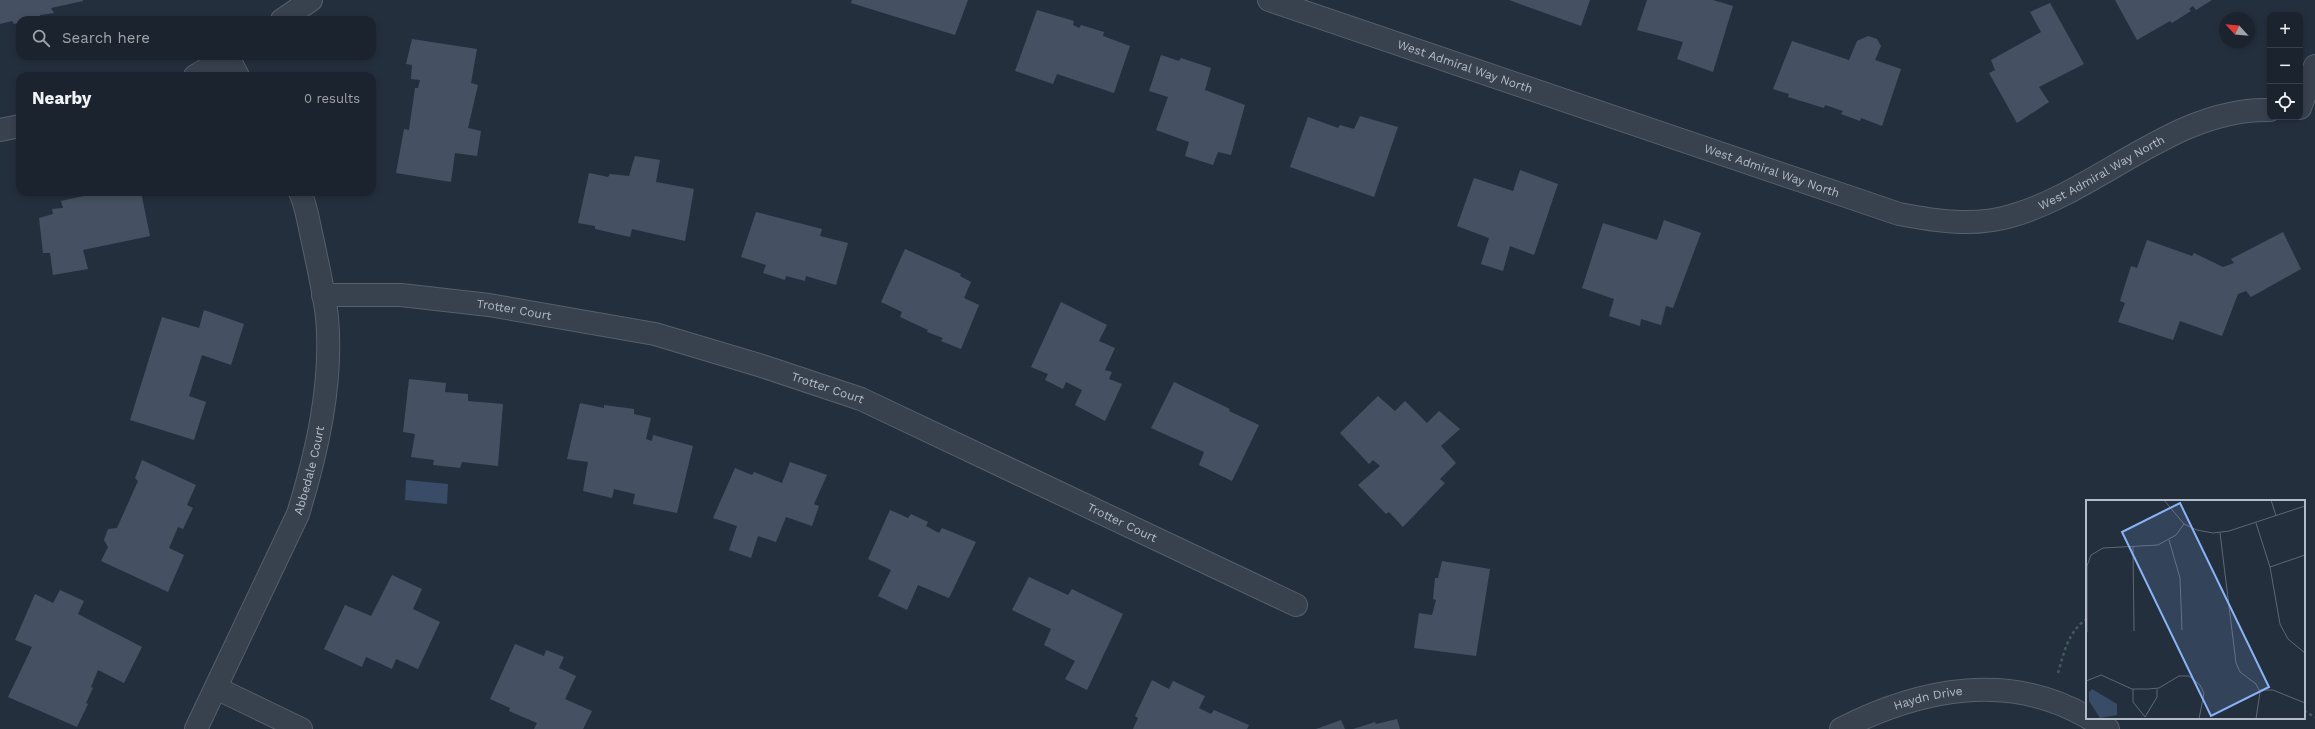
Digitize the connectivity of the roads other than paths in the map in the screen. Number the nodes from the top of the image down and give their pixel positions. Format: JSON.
{"nodes":[{"id":1,"x":311,"y":0,"type":"edge"},
{"id":2,"x":1269,"y":0,"type":"edge"},
{"id":3,"x":288,"y":16,"type":"edge"},
{"id":4,"x":221,"y":60,"type":"edge"},
{"id":5,"x":230,"y":60,"type":"edge"},
{"id":6,"x":2315,"y":66,"type":"edge"},
{"id":7,"x":202,"y":72,"type":"edge"},
{"id":8,"x":236,"y":72,"type":"edge"},
{"id":9,"x":2303,"y":100,"type":"edge"},
{"id":10,"x":2267,"y":110,"type":"edge"},
{"id":11,"x":2303,"y":112,"type":"edge"},
{"id":12,"x":2315,"y":114,"type":"edge"},
{"id":13,"x":16,"y":127,"type":"edge"},
{"id":14,"x":0,"y":130,"type":"edge"},
{"id":15,"x":301,"y":196,"type":"edge"},
{"id":16,"x":323,"y":295,"type":"junction"},
{"id":17,"x":1296,"y":605,"type":"dead end"},
{"id":18,"x":216,"y":688,"type":"junction"},
{"id":19,"x":2086,"y":716,"type":"edge"},
{"id":20,"x":2091,"y":719,"type":"edge"},
{"id":21,"x":196,"y":729,"type":"edge"},
{"id":22,"x":301,"y":729,"type":"edge"},
{"id":23,"x":1841,"y":729,"type":"edge"},
{"id":24,"x":2108,"y":729,"type":"edge"}],
"edges":[{"from":1,"to":3,"type":"street"},
{"from":2,"to":10,"type":"street","name":"West Admiral Way North"},
{"from":4,"to":7,"type":"street"},
{"from":5,"to":8,"type":"street"},
{"from":6,"to":9,"type":"street"},
{"from":11,"to":12,"type":"street"},
{"from":13,"to":14,"type":"street"},
{"from":15,"to":16,"type":"street","name":"Abbedale Court"},
{"from":16,"to":17,"type":"street","name":"Trotter Court"},
{"from":16,"to":18,"type":"street","name":"Abbedale Court"},
{"from":18,"to":21,"type":"street","name":"Abbedale Court"},
{"from":18,"to":22,"type":"street"},
{"from":19,"to":23,"type":"street","name":"Haydn Drive"},
{"from":20,"to":24,"type":"street","name":"Haydn Drive"}]}
